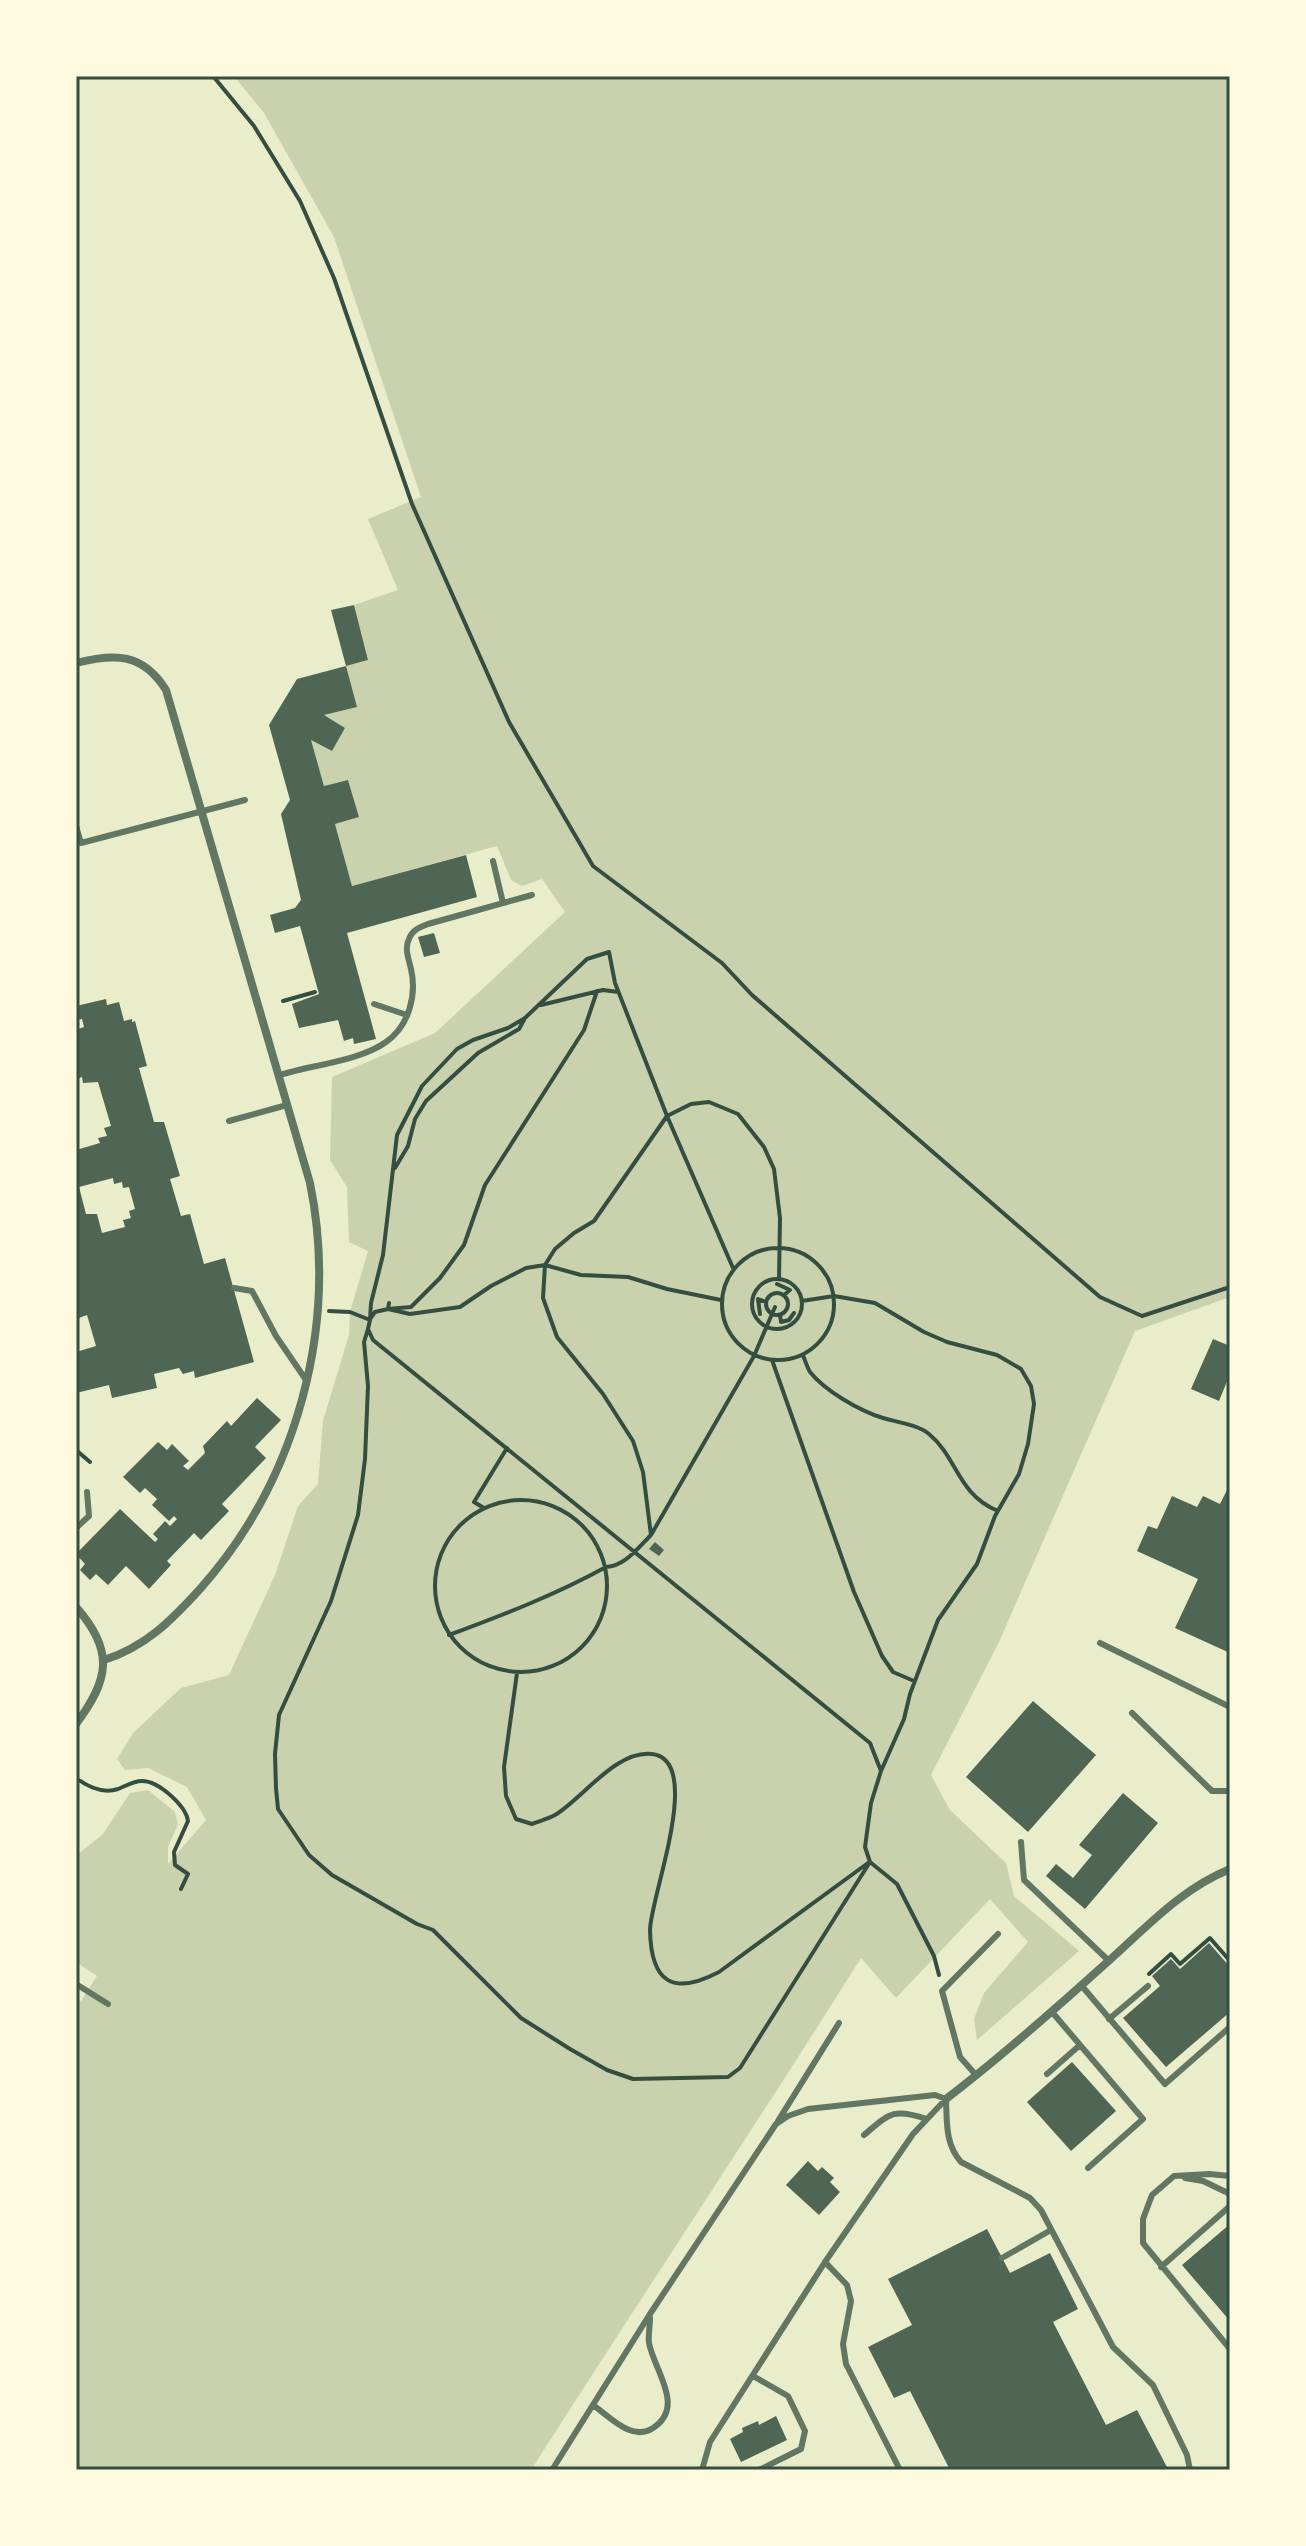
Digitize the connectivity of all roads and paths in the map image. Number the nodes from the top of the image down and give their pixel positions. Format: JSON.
{"nodes":[{"id":1,"x":213,"y":76,"type":"edge"},
{"id":2,"x":76,"y":663,"type":"edge"},
{"id":3,"x":245,"y":800,"type":"dead end"},
{"id":4,"x":201,"y":811,"type":"junction"},
{"id":5,"x":76,"y":826,"type":"edge"},
{"id":6,"x":493,"y":861,"type":"dead end"},
{"id":7,"x":532,"y":895,"type":"dead end"},
{"id":8,"x":503,"y":903,"type":"junction"},
{"id":9,"x":597,"y":991,"type":"junction"},
{"id":10,"x":315,"y":992,"type":"dead end"},
{"id":11,"x":618,"y":992,"type":"junction"},
{"id":12,"x":283,"y":1001,"type":"dead end"},
{"id":13,"x":374,"y":1004,"type":"dead end"},
{"id":14,"x":539,"y":1005,"type":"junction"},
{"id":15,"x":407,"y":1015,"type":"junction"},
{"id":16,"x":525,"y":1018,"type":"junction"},
{"id":17,"x":280,"y":1075,"type":"junction"},
{"id":18,"x":287,"y":1105,"type":"junction"},
{"id":19,"x":667,"y":1116,"type":"junction"},
{"id":20,"x":229,"y":1121,"type":"dead end"},
{"id":21,"x":394,"y":1170,"type":"junction"},
{"id":22,"x":781,"y":1247,"type":"junction"},
{"id":23,"x":545,"y":1265,"type":"junction"},
{"id":24,"x":733,"y":1268,"type":"junction"},
{"id":25,"x":778,"y":1282,"type":"junction"},
{"id":26,"x":1230,"y":1287,"type":"edge"},
{"id":27,"x":234,"y":1288,"type":"dead end"},
{"id":28,"x":784,"y":1295,"type":"junction"},
{"id":29,"x":834,"y":1296,"type":"junction"},
{"id":30,"x":721,"y":1300,"type":"junction"},
{"id":31,"x":802,"y":1301,"type":"junction"},
{"id":32,"x":766,"y":1302,"type":"junction"},
{"id":33,"x":389,"y":1306,"type":"junction"},
{"id":34,"x":775,"y":1307,"type":"dead end"},
{"id":35,"x":318,"y":1311,"type":"junction"},
{"id":36,"x":794,"y":1313,"type":"dead end"},
{"id":37,"x":760,"y":1314,"type":"dead end"},
{"id":38,"x":773,"y":1314,"type":"junction"},
{"id":39,"x":780,"y":1315,"type":"junction"},
{"id":40,"x":370,"y":1320,"type":"junction"},
{"id":41,"x":767,"y":1327,"type":"junction"},
{"id":42,"x":368,"y":1329,"type":"junction"},
{"id":43,"x":803,"y":1355,"type":"junction"},
{"id":44,"x":754,"y":1356,"type":"junction"},
{"id":45,"x":772,"y":1360,"type":"junction"},
{"id":46,"x":308,"y":1383,"type":"junction"},
{"id":47,"x":507,"y":1448,"type":"junction"},
{"id":48,"x":76,"y":1450,"type":"edge"},
{"id":49,"x":90,"y":1462,"type":"dead end"},
{"id":50,"x":87,"y":1492,"type":"dead end"},
{"id":51,"x":484,"y":1508,"type":"junction"},
{"id":52,"x":998,"y":1511,"type":"junction"},
{"id":53,"x":76,"y":1528,"type":"edge"},
{"id":54,"x":651,"y":1535,"type":"junction"},
{"id":55,"x":635,"y":1551,"type":"junction"},
{"id":56,"x":606,"y":1567,"type":"junction"},
{"id":57,"x":76,"y":1607,"type":"edge"},
{"id":58,"x":449,"y":1635,"type":"junction"},
{"id":59,"x":1100,"y":1643,"type":"dead end"},
{"id":60,"x":104,"y":1660,"type":"junction"},
{"id":61,"x":517,"y":1673,"type":"junction"},
{"id":62,"x":915,"y":1681,"type":"junction"},
{"id":63,"x":1230,"y":1707,"type":"edge"},
{"id":64,"x":1132,"y":1713,"type":"dead end"},
{"id":65,"x":76,"y":1724,"type":"edge"},
{"id":66,"x":881,"y":1771,"type":"junction"},
{"id":67,"x":76,"y":1778,"type":"edge"},
{"id":68,"x":1230,"y":1791,"type":"edge"},
{"id":69,"x":1021,"y":1842,"type":"dead end"},
{"id":70,"x":870,"y":1862,"type":"junction"},
{"id":71,"x":1230,"y":1869,"type":"edge"},
{"id":72,"x":181,"y":1889,"type":"dead end"},
{"id":73,"x":998,"y":1934,"type":"dead end"},
{"id":74,"x":1109,"y":1961,"type":"junction"},
{"id":75,"x":1230,"y":1961,"type":"edge"},
{"id":76,"x":76,"y":1984,"type":"edge"},
{"id":77,"x":1081,"y":1985,"type":"junction"},
{"id":78,"x":1148,"y":1986,"type":"joint"},
{"id":79,"x":942,"y":1991,"type":"junction"},
{"id":80,"x":108,"y":2004,"type":"dead end"},
{"id":81,"x":1052,"y":2012,"type":"junction"},
{"id":82,"x":1109,"y":2019,"type":"junction"},
{"id":83,"x":839,"y":2023,"type":"dead end"},
{"id":84,"x":1230,"y":2027,"type":"edge"},
{"id":85,"x":1080,"y":2045,"type":"junction"},
{"id":86,"x":1047,"y":2074,"type":"dead end"},
{"id":87,"x":976,"y":2075,"type":"junction"},
{"id":88,"x":946,"y":2099,"type":"junction"},
{"id":89,"x":927,"y":2119,"type":"junction"},
{"id":90,"x":776,"y":2124,"type":"junction"},
{"id":91,"x":864,"y":2135,"type":"dead end"},
{"id":92,"x":1088,"y":2168,"type":"dead end"},
{"id":93,"x":1174,"y":2176,"type":"junction"},
{"id":94,"x":1230,"y":2176,"type":"edge"},
{"id":95,"x":1230,"y":2194,"type":"edge"},
{"id":96,"x":1230,"y":2206,"type":"edge"},
{"id":97,"x":1051,"y":2230,"type":"junction"},
{"id":98,"x":1002,"y":2258,"type":"dead end"},
{"id":99,"x":825,"y":2262,"type":"junction"},
{"id":100,"x":1161,"y":2267,"type":"junction"},
{"id":101,"x":650,"y":2314,"type":"junction"},
{"id":102,"x":1230,"y":2349,"type":"edge"},
{"id":103,"x":753,"y":2376,"type":"junction"},
{"id":104,"x":593,"y":2405,"type":"junction"},
{"id":105,"x":552,"y":2470,"type":"edge"},
{"id":106,"x":702,"y":2470,"type":"edge"},
{"id":107,"x":759,"y":2470,"type":"edge"},
{"id":108,"x":900,"y":2470,"type":"edge"},
{"id":109,"x":1190,"y":2470,"type":"edge"}],
"edges":[{"from":1,"to":26,"type":"path"},
{"from":2,"to":4,"type":"street"},
{"from":3,"to":4,"type":"lane"},
{"from":4,"to":5,"type":"lane"},
{"from":4,"to":17,"type":"street"},
{"from":6,"to":8,"type":"lane"},
{"from":7,"to":8,"type":"lane"},
{"from":8,"to":15,"type":"lane"},
{"from":9,"to":11,"type":"path"},
{"from":9,"to":14,"type":"path"},
{"from":9,"to":33,"type":"path"},
{"from":10,"to":12,"type":"path"},
{"from":11,"to":14,"type":"path"},
{"from":11,"to":19,"type":"path"},
{"from":13,"to":15,"type":"lane"},
{"from":14,"to":16,"type":"path"},
{"from":15,"to":17,"type":"lane"},
{"from":16,"to":21,"type":"path"},
{"from":16,"to":21,"type":"path"},
{"from":17,"to":18,"type":"street"},
{"from":18,"to":20,"type":"lane"},
{"from":18,"to":35,"type":"street"},
{"from":19,"to":22,"type":"path"},
{"from":19,"to":23,"type":"path"},
{"from":19,"to":24,"type":"path"},
{"from":21,"to":40,"type":"path"},
{"from":22,"to":24,"type":"path"},
{"from":22,"to":25,"type":"path"},
{"from":22,"to":29,"type":"path"},
{"from":23,"to":30,"type":"path"},
{"from":23,"to":33,"type":"path"},
{"from":23,"to":54,"type":"path"},
{"from":24,"to":30,"type":"path"},
{"from":25,"to":28,"type":"path"},
{"from":25,"to":31,"type":"path"},
{"from":25,"to":41,"type":"path"},
{"from":27,"to":46,"type":"lane"},
{"from":28,"to":32,"type":"path"},
{"from":28,"to":39,"type":"path"},
{"from":29,"to":31,"type":"path"},
{"from":29,"to":43,"type":"path"},
{"from":29,"to":52,"type":"path"},
{"from":30,"to":44,"type":"path"},
{"from":31,"to":41,"type":"path"},
{"from":32,"to":37,"type":"path"},
{"from":32,"to":38,"type":"path"},
{"from":33,"to":40,"type":"path"},
{"from":34,"to":38,"type":"path"},
{"from":35,"to":40,"type":"path"},
{"from":35,"to":46,"type":"street"},
{"from":36,"to":39,"type":"path"},
{"from":38,"to":39,"type":"path"},
{"from":38,"to":41,"type":"path"},
{"from":40,"to":42,"type":"path"},
{"from":41,"to":44,"type":"path"},
{"from":42,"to":47,"type":"path"},
{"from":42,"to":70,"type":"path"},
{"from":43,"to":45,"type":"path"},
{"from":43,"to":52,"type":"path"},
{"from":44,"to":45,"type":"path"},
{"from":44,"to":54,"type":"path"},
{"from":45,"to":62,"type":"path"},
{"from":46,"to":60,"type":"street"},
{"from":47,"to":51,"type":"path"},
{"from":47,"to":55,"type":"path"},
{"from":48,"to":49,"type":"path"},
{"from":50,"to":53,"type":"lane"},
{"from":51,"to":56,"type":"path"},
{"from":51,"to":58,"type":"path"},
{"from":52,"to":62,"type":"path"},
{"from":54,"to":55,"type":"path"},
{"from":55,"to":56,"type":"path"},
{"from":55,"to":66,"type":"path"},
{"from":56,"to":58,"type":"path"},
{"from":56,"to":61,"type":"path"},
{"from":57,"to":60,"type":"street"},
{"from":58,"to":61,"type":"path"},
{"from":59,"to":63,"type":"lane"},
{"from":60,"to":65,"type":"street"},
{"from":61,"to":70,"type":"path"},
{"from":62,"to":66,"type":"path"},
{"from":64,"to":68,"type":"lane"},
{"from":66,"to":70,"type":"path"},
{"from":67,"to":72,"type":"path"},
{"from":69,"to":74,"type":"lane"},
{"from":70,"to":79,"type":"path"},
{"from":71,"to":74,"type":"street"},
{"from":73,"to":79,"type":"lane"},
{"from":74,"to":77,"type":"street"},
{"from":75,"to":78,"type":"path"},
{"from":76,"to":80,"type":"lane"},
{"from":77,"to":81,"type":"street"},
{"from":77,"to":82,"type":"lane"},
{"from":78,"to":82,"type":"lane"},
{"from":79,"to":87,"type":"lane"},
{"from":81,"to":85,"type":"lane"},
{"from":81,"to":87,"type":"street"},
{"from":82,"to":84,"type":"lane"},
{"from":83,"to":90,"type":"lane"},
{"from":85,"to":86,"type":"lane"},
{"from":85,"to":92,"type":"lane"},
{"from":87,"to":88,"type":"street"},
{"from":88,"to":89,"type":"lane"},
{"from":88,"to":90,"type":"lane"},
{"from":88,"to":97,"type":"lane"},
{"from":89,"to":91,"type":"lane"},
{"from":89,"to":99,"type":"lane"},
{"from":90,"to":101,"type":"lane"},
{"from":93,"to":94,"type":"lane"},
{"from":93,"to":95,"type":"lane"},
{"from":93,"to":100,"type":"lane"},
{"from":96,"to":100,"type":"lane"},
{"from":97,"to":98,"type":"lane"},
{"from":97,"to":109,"type":"lane"},
{"from":99,"to":103,"type":"lane"},
{"from":99,"to":108,"type":"lane"},
{"from":100,"to":102,"type":"lane"},
{"from":101,"to":104,"type":"lane"},
{"from":101,"to":104,"type":"lane"},
{"from":103,"to":106,"type":"lane"},
{"from":103,"to":107,"type":"lane"},
{"from":104,"to":105,"type":"lane"}]}
